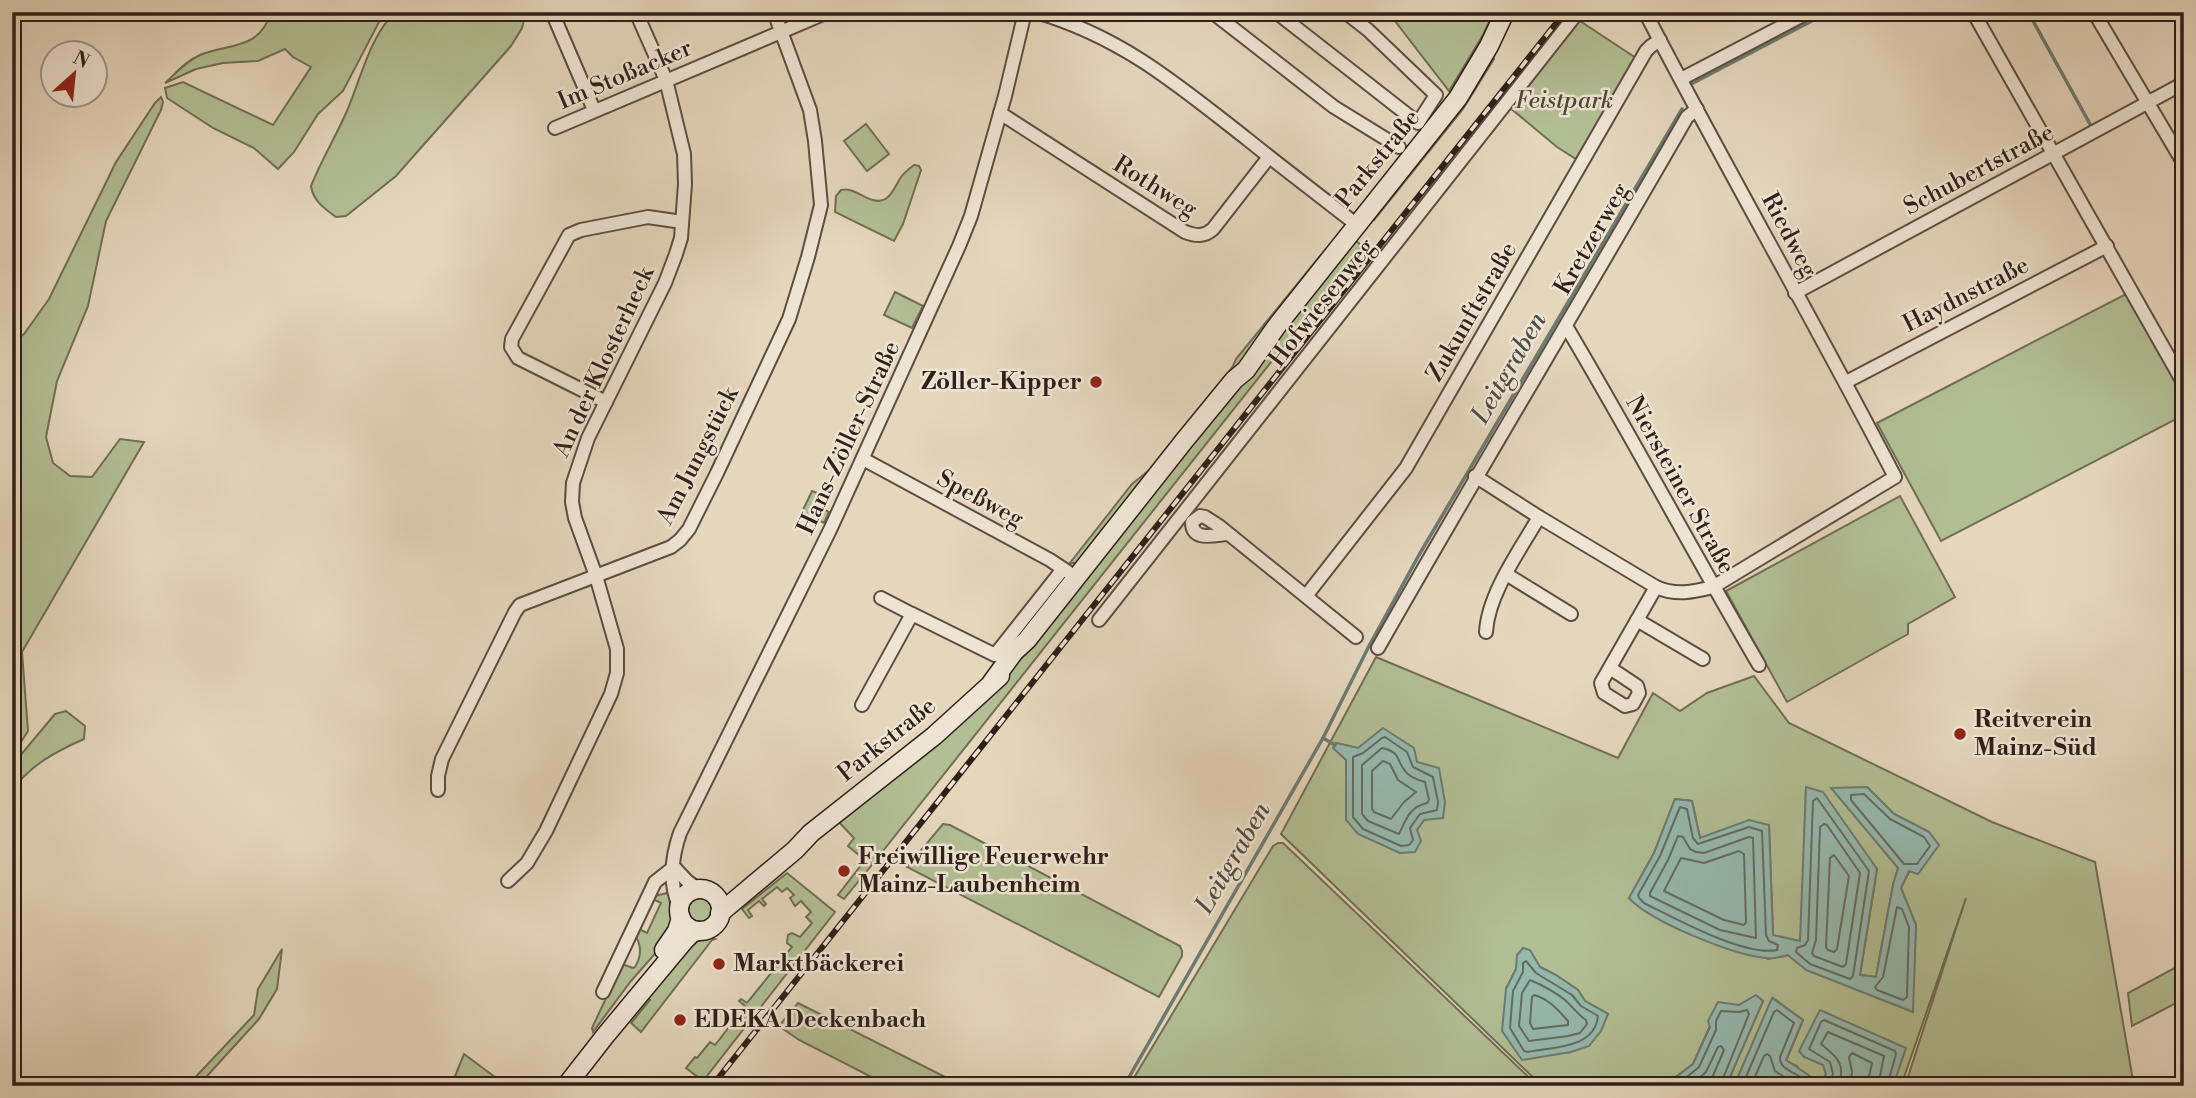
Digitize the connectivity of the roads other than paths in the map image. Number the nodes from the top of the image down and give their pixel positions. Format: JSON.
{"nodes":[{"id":1,"x":552,"y":12,"type":"edge"},
{"id":2,"x":636,"y":12,"type":"edge"},
{"id":3,"x":774,"y":12,"type":"edge"},
{"id":4,"x":828,"y":12,"type":"edge"},
{"id":5,"x":1025,"y":12,"type":"edge"},
{"id":6,"x":1037,"y":12,"type":"edge"},
{"id":7,"x":1212,"y":12,"type":"edge"},
{"id":8,"x":1276,"y":12,"type":"edge"},
{"id":9,"x":1345,"y":12,"type":"edge"},
{"id":10,"x":1505,"y":12,"type":"edge"},
{"id":11,"x":1578,"y":12,"type":"edge"},
{"id":12,"x":1645,"y":12,"type":"edge"},
{"id":13,"x":1809,"y":12,"type":"edge"},
{"id":14,"x":1973,"y":12,"type":"edge"},
{"id":15,"x":2094,"y":12,"type":"edge"},
{"id":16,"x":782,"y":32,"type":"junction"},
{"id":17,"x":1660,"y":40,"type":"junction"},
{"id":18,"x":1681,"y":79,"type":"junction"},
{"id":19,"x":666,"y":80,"type":"junction"},
{"id":20,"x":2184,"y":83,"type":"edge"},
{"id":21,"x":2149,"y":103,"type":"junction"},
{"id":22,"x":1697,"y":109,"type":"junction"},
{"id":23,"x":594,"y":110,"type":"junction"},
{"id":24,"x":1000,"y":113,"type":"junction"},
{"id":25,"x":555,"y":128,"type":"dead end"},
{"id":26,"x":1399,"y":147,"type":"dead end"},
{"id":27,"x":2053,"y":153,"type":"junction"},
{"id":28,"x":1269,"y":157,"type":"junction"},
{"id":29,"x":2184,"y":164,"type":"edge"},
{"id":30,"x":682,"y":222,"type":"junction"},
{"id":31,"x":1357,"y":225,"type":"junction"},
{"id":32,"x":2107,"y":246,"type":"junction"},
{"id":33,"x":1795,"y":293,"type":"junction"},
{"id":34,"x":1566,"y":326,"type":"junction"},
{"id":35,"x":1846,"y":382,"type":"junction"},
{"id":36,"x":2184,"y":384,"type":"edge"},
{"id":37,"x":606,"y":402,"type":"junction"},
{"id":38,"x":863,"y":459,"type":"junction"},
{"id":39,"x":1475,"y":476,"type":"junction"},
{"id":40,"x":1191,"y":514,"type":"junction"},
{"id":41,"x":1539,"y":517,"type":"junction"},
{"id":42,"x":1070,"y":574,"type":"junction"},
{"id":43,"x":1506,"y":574,"type":"junction"},
{"id":44,"x":596,"y":576,"type":"junction"},
{"id":45,"x":1656,"y":587,"type":"junction"},
{"id":46,"x":1713,"y":587,"type":"junction"},
{"id":47,"x":1306,"y":596,"type":"junction"},
{"id":48,"x":881,"y":598,"type":"dead end"},
{"id":49,"x":912,"y":614,"type":"junction"},
{"id":50,"x":1571,"y":614,"type":"dead end"},
{"id":51,"x":1099,"y":620,"type":"dead end"},
{"id":52,"x":1637,"y":620,"type":"junction"},
{"id":53,"x":1486,"y":632,"type":"dead end"},
{"id":54,"x":1356,"y":637,"type":"dead end"},
{"id":55,"x":1378,"y":648,"type":"dead end"},
{"id":56,"x":1703,"y":659,"type":"dead end"},
{"id":57,"x":1759,"y":665,"type":"dead end"},
{"id":58,"x":1610,"y":668,"type":"dead end"},
{"id":59,"x":862,"y":705,"type":"dead end"},
{"id":60,"x":438,"y":790,"type":"dead end"},
{"id":61,"x":811,"y":833,"type":"junction"},
{"id":62,"x":674,"y":867,"type":"junction"},
{"id":63,"x":508,"y":881,"type":"dead end"},
{"id":64,"x":705,"y":891,"type":"junction"},
{"id":65,"x":680,"y":912,"type":"junction"},
{"id":66,"x":720,"y":913,"type":"junction"},
{"id":67,"x":698,"y":931,"type":"junction"},
{"id":68,"x":603,"y":992,"type":"dead end"},
{"id":69,"x":566,"y":1086,"type":"edge"}],
"edges":[{"from":1,"to":23,"type":"street"},
{"from":2,"to":19,"type":"street","name":"An der Klosterheck"},
{"from":3,"to":16,"type":"street","name":"Am Jungstück"},
{"from":4,"to":16,"type":"street","name":"Im Stoßacker"},
{"from":5,"to":24,"type":"street","name":"Hans-Zöller-Straße"},
{"from":6,"to":28,"type":"street"},
{"from":7,"to":26,"type":"street"},
{"from":8,"to":9,"type":"street"},
{"from":10,"to":31,"type":"main road","name":"Parkstraße"},
{"from":11,"to":40,"type":"street","name":"Hofwiesenweg"},
{"from":12,"to":17,"type":"street","name":"Riedweg"},
{"from":13,"to":18,"type":"street"},
{"from":14,"to":27,"type":"street"},
{"from":15,"to":21,"type":"street"},
{"from":16,"to":19,"type":"street","name":"Im Stoßacker"},
{"from":16,"to":44,"type":"street","name":"Am Jungstück"},
{"from":17,"to":18,"type":"street","name":"Riedweg"},
{"from":17,"to":47,"type":"street","name":"Zukunftstraße"},
{"from":18,"to":22,"type":"street","name":"Riedweg"},
{"from":19,"to":23,"type":"street","name":"Im Stoßacker"},
{"from":19,"to":30,"type":"street","name":"An der Klosterheck"},
{"from":20,"to":21,"type":"street","name":"Schubertstraße"},
{"from":21,"to":27,"type":"street","name":"Schubertstraße"},
{"from":21,"to":29,"type":"street"},
{"from":22,"to":33,"type":"street","name":"Riedweg"},
{"from":22,"to":34,"type":"street","name":"Kretzerweg"},
{"from":23,"to":25,"type":"street","name":"Im Stoßacker"},
{"from":24,"to":28,"type":"street","name":"Rothweg"},
{"from":24,"to":38,"type":"street","name":"Hans-Zöller-Straße"},
{"from":27,"to":32,"type":"street"},
{"from":27,"to":33,"type":"street","name":"Schubertstraße"},
{"from":28,"to":31,"type":"street"},
{"from":30,"to":37,"type":"street","name":"An der Klosterheck"},
{"from":30,"to":37,"type":"street"},
{"from":31,"to":42,"type":"main road","name":"Parkstraße"},
{"from":32,"to":35,"type":"street","name":"Haydnstraße"},
{"from":32,"to":36,"type":"street"},
{"from":33,"to":35,"type":"street","name":"Riedweg"},
{"from":34,"to":39,"type":"street","name":"Kretzerweg"},
{"from":34,"to":46,"type":"street","name":"Niersteiner Straße"},
{"from":35,"to":46,"type":"street","name":"Riedweg"},
{"from":37,"to":44,"type":"street","name":"An der Klosterheck"},
{"from":38,"to":42,"type":"street","name":"Speßweg"},
{"from":38,"to":62,"type":"street","name":"Hans-Zöller-Straße"},
{"from":39,"to":41,"type":"street"},
{"from":39,"to":55,"type":"street","name":"Kretzerweg"},
{"from":40,"to":47,"type":"street"},
{"from":40,"to":51,"type":"street","name":"Hofwiesenweg"},
{"from":41,"to":43,"type":"street"},
{"from":41,"to":45,"type":"street"},
{"from":42,"to":49,"type":"street"},
{"from":42,"to":61,"type":"main road","name":"Parkstraße"},
{"from":43,"to":50,"type":"street"},
{"from":43,"to":53,"type":"street"},
{"from":44,"to":60,"type":"street","name":"Am Jungstück"},
{"from":44,"to":63,"type":"street","name":"An der Klosterheck"},
{"from":45,"to":46,"type":"street"},
{"from":45,"to":52,"type":"street"},
{"from":46,"to":57,"type":"street","name":"Niersteiner Straße"},
{"from":47,"to":54,"type":"street"},
{"from":48,"to":49,"type":"street"},
{"from":49,"to":59,"type":"street"},
{"from":52,"to":56,"type":"street"},
{"from":52,"to":58,"type":"street"},
{"from":61,"to":64,"type":"main road","name":"Parkstraße"},
{"from":61,"to":66,"type":"main road","name":"Parkstraße"},
{"from":62,"to":64,"type":"street"},
{"from":62,"to":65,"type":"street","name":"Hans-Zöller-Straße"},
{"from":62,"to":68,"type":"street"},
{"from":64,"to":65,"type":"main road"},
{"from":64,"to":66,"type":"main road"},
{"from":65,"to":67,"type":"main road"},
{"from":65,"to":69,"type":"main road"},
{"from":66,"to":67,"type":"main road"},
{"from":67,"to":69,"type":"main road"}]}
